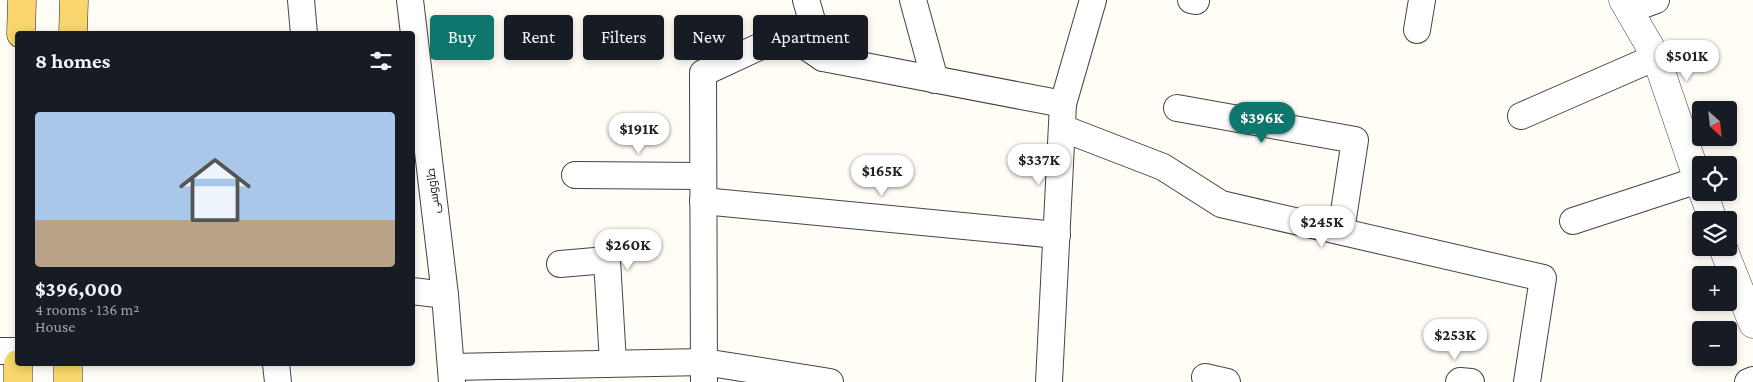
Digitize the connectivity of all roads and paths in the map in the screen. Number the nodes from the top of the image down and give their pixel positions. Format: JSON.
{"nodes":[{"id":1,"x":22,"y":0,"type":"edge"},
{"id":2,"x":74,"y":0,"type":"edge"},
{"id":3,"x":301,"y":0,"type":"edge"},
{"id":4,"x":410,"y":0,"type":"edge"},
{"id":5,"x":806,"y":0,"type":"edge"},
{"id":6,"x":914,"y":0,"type":"edge"},
{"id":7,"x":1093,"y":0,"type":"edge"},
{"id":8,"x":1422,"y":0,"type":"edge"},
{"id":9,"x":1656,"y":0,"type":"edge"},
{"id":10,"x":1626,"y":5,"type":"edge"},
{"id":11,"x":810,"y":15,"type":"edge"},
{"id":12,"x":1418,"y":30,"type":"dead end"},
{"id":13,"x":21,"y":31,"type":"edge"},
{"id":14,"x":73,"y":31,"type":"edge"},
{"id":15,"x":304,"y":31,"type":"edge"},
{"id":16,"x":414,"y":31,"type":"edge"},
{"id":17,"x":415,"y":42,"type":"edge"},
{"id":18,"x":753,"y":49,"type":"edge"},
{"id":19,"x":1656,"y":57,"type":"junction"},
{"id":20,"x":833,"y":60,"type":"edge"},
{"id":21,"x":935,"y":80,"type":"junction"},
{"id":22,"x":1177,"y":108,"type":"dead end"},
{"id":23,"x":1063,"y":116,"type":"junction"},
{"id":24,"x":1521,"y":116,"type":"dead end"},
{"id":25,"x":1692,"y":161,"type":"edge"},
{"id":26,"x":575,"y":175,"type":"dead end"},
{"id":27,"x":703,"y":189,"type":"junction"},
{"id":28,"x":1692,"y":189,"type":"edge"},
{"id":29,"x":1573,"y":221,"type":"dead end"},
{"id":30,"x":1341,"y":231,"type":"junction"},
{"id":31,"x":1057,"y":235,"type":"junction"},
{"id":32,"x":1726,"y":256,"type":"edge"},
{"id":33,"x":560,"y":264,"type":"dead end"},
{"id":34,"x":415,"y":291,"type":"edge"},
{"id":35,"x":445,"y":295,"type":"junction"},
{"id":36,"x":1753,"y":324,"type":"edge"},
{"id":37,"x":0,"y":351,"type":"edge"},
{"id":38,"x":15,"y":351,"type":"edge"},
{"id":39,"x":613,"y":363,"type":"junction"},
{"id":40,"x":18,"y":366,"type":"edge"},
{"id":41,"x":68,"y":366,"type":"edge"},
{"id":42,"x":276,"y":366,"type":"edge"},
{"id":43,"x":704,"y":372,"type":"edge"},
{"id":44,"x":575,"y":373,"type":"edge"},
{"id":45,"x":452,"y":375,"type":"edge"},
{"id":46,"x":1753,"y":380,"type":"edge"},
{"id":47,"x":18,"y":382,"type":"edge"},
{"id":48,"x":68,"y":382,"type":"edge"},
{"id":49,"x":278,"y":382,"type":"edge"},
{"id":50,"x":830,"y":382,"type":"edge"},
{"id":51,"x":1048,"y":382,"type":"edge"},
{"id":52,"x":1460,"y":382,"type":"edge"},
{"id":53,"x":1471,"y":382,"type":"edge"},
{"id":54,"x":1527,"y":382,"type":"edge"},
{"id":55,"x":1748,"y":382,"type":"edge"}],
"edges":[{"from":1,"to":13,"type":"main road"},
{"from":2,"to":14,"type":"main road"},
{"from":3,"to":15,"type":"street"},
{"from":4,"to":16,"type":"street","name":"طاووسی"},
{"from":5,"to":11,"type":"street"},
{"from":6,"to":21,"type":"street"},
{"from":7,"to":23,"type":"street"},
{"from":8,"to":12,"type":"street"},
{"from":9,"to":10,"type":"street"},
{"from":10,"to":19,"type":"street"},
{"from":17,"to":35,"type":"street","name":"طاووسی"},
{"from":18,"to":27,"type":"street"},
{"from":19,"to":24,"type":"street"},
{"from":19,"to":25,"type":"street"},
{"from":20,"to":21,"type":"street"},
{"from":21,"to":23,"type":"street"},
{"from":22,"to":30,"type":"street"},
{"from":23,"to":30,"type":"street"},
{"from":23,"to":31,"type":"street"},
{"from":26,"to":27,"type":"street"},
{"from":27,"to":31,"type":"street"},
{"from":27,"to":43,"type":"street"},
{"from":28,"to":29,"type":"street"},
{"from":30,"to":54,"type":"street"},
{"from":31,"to":51,"type":"street"},
{"from":32,"to":36,"type":"street"},
{"from":33,"to":39,"type":"street"},
{"from":34,"to":35,"type":"street"},
{"from":35,"to":45,"type":"street","name":"طاووسی"},
{"from":37,"to":38,"type":"street"},
{"from":39,"to":43,"type":"street"},
{"from":39,"to":44,"type":"street"},
{"from":40,"to":47,"type":"main road"},
{"from":41,"to":48,"type":"main road"},
{"from":42,"to":49,"type":"street"},
{"from":43,"to":50,"type":"street"},
{"from":44,"to":45,"type":"street"},
{"from":46,"to":55,"type":"street"},
{"from":52,"to":53,"type":"street"}]}
